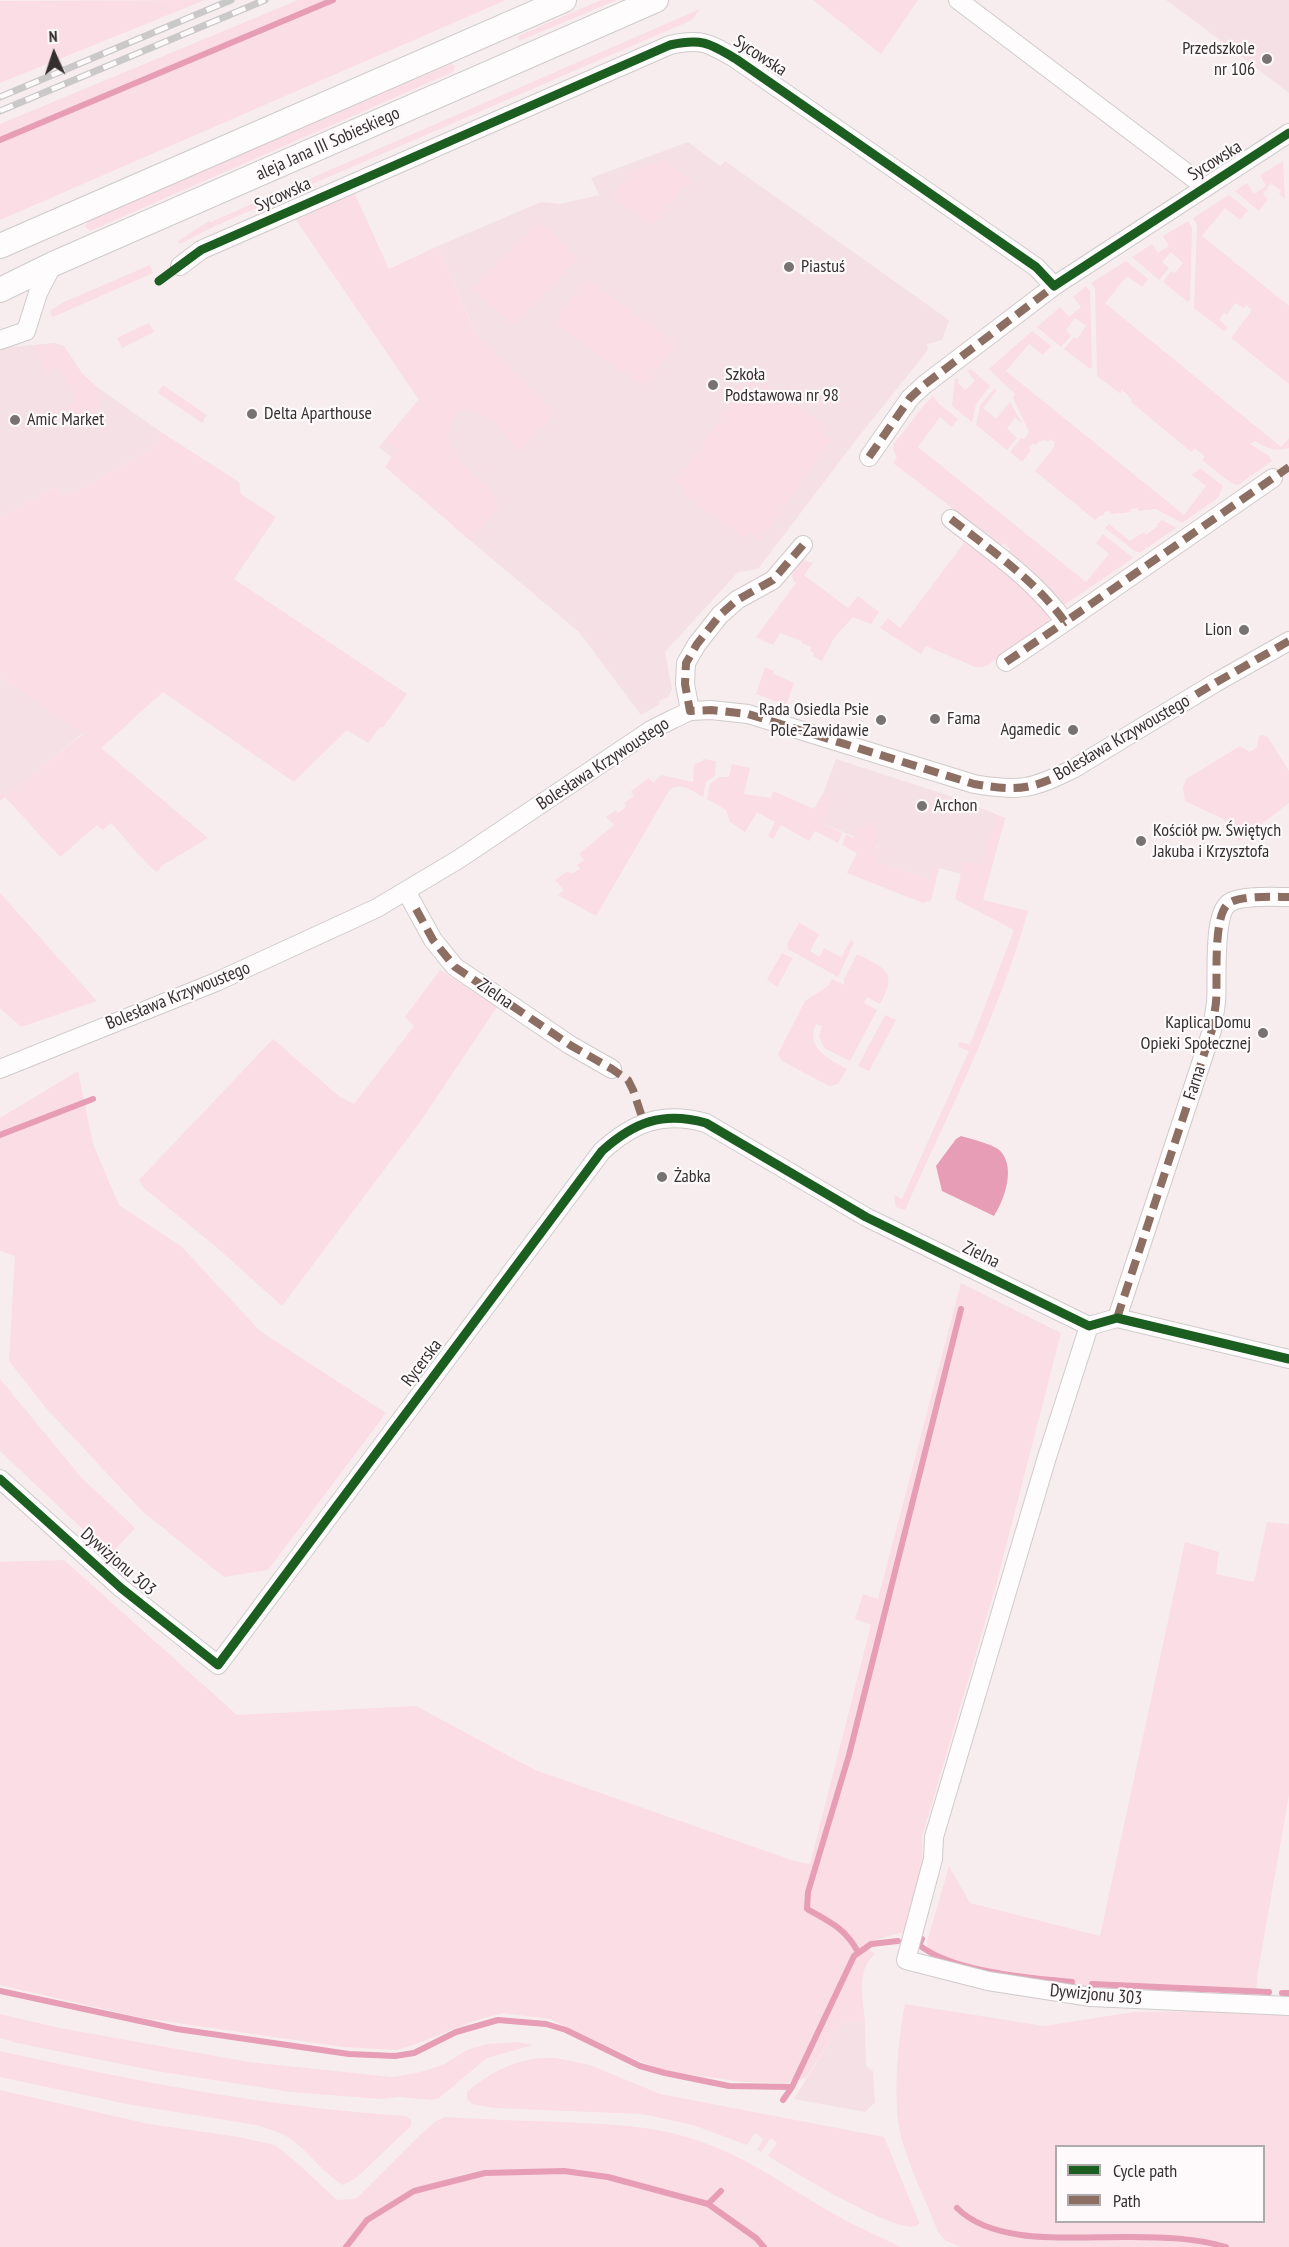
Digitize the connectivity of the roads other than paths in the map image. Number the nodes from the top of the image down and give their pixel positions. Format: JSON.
{"nodes":[{"id":1,"x":564,"y":0,"type":"edge"},
{"id":2,"x":656,"y":0,"type":"edge"},
{"id":3,"x":958,"y":0,"type":"edge"},
{"id":4,"x":1289,"y":133,"type":"edge"},
{"id":5,"x":1202,"y":189,"type":"junction"},
{"id":6,"x":0,"y":246,"type":"edge"},
{"id":7,"x":53,"y":264,"type":"junction"},
{"id":8,"x":180,"y":266,"type":"dead end"},
{"id":9,"x":1054,"y":285,"type":"junction"},
{"id":10,"x":0,"y":290,"type":"edge"},
{"id":11,"x":0,"y":340,"type":"edge"},
{"id":12,"x":869,"y":457,"type":"dead end"},
{"id":13,"x":1273,"y":478,"type":"dead end"},
{"id":14,"x":951,"y":519,"type":"dead end"},
{"id":15,"x":803,"y":544,"type":"dead end"},
{"id":16,"x":1065,"y":622,"type":"junction"},
{"id":17,"x":1289,"y":641,"type":"edge"},
{"id":18,"x":1006,"y":662,"type":"dead end"},
{"id":19,"x":690,"y":711,"type":"junction"},
{"id":20,"x":406,"y":891,"type":"junction"},
{"id":21,"x":1289,"y":897,"type":"edge"},
{"id":22,"x":0,"y":1069,"type":"edge"},
{"id":23,"x":612,"y":1069,"type":"dead end"},
{"id":24,"x":678,"y":1118,"type":"joint"},
{"id":25,"x":1117,"y":1318,"type":"junction"},
{"id":26,"x":1089,"y":1326,"type":"junction"},
{"id":27,"x":1289,"y":1359,"type":"edge"},
{"id":28,"x":0,"y":1479,"type":"edge"},
{"id":29,"x":218,"y":1665,"type":"joint"},
{"id":30,"x":1289,"y":2006,"type":"edge"}],
"edges":[{"from":1,"to":6,"type":"main road","name":"aleja Jana III Sobieskiego"},
{"from":2,"to":7,"type":"main road","name":"aleja Jana III Sobieskiego"},
{"from":3,"to":5,"type":"street"},
{"from":4,"to":5,"type":"street","name":"Sycowska"},
{"from":5,"to":9,"type":"street","name":"Sycowska"},
{"from":7,"to":10,"type":"main road","name":"aleja Jana III Sobieskiego"},
{"from":7,"to":11,"type":"street"},
{"from":8,"to":9,"type":"street","name":"Sycowska"},
{"from":9,"to":12,"type":"street"},
{"from":13,"to":16,"type":"street"},
{"from":14,"to":16,"type":"street"},
{"from":15,"to":19,"type":"street"},
{"from":16,"to":18,"type":"street"},
{"from":17,"to":19,"type":"street","name":"Bolesława Krzywoustego"},
{"from":19,"to":20,"type":"street","name":"Bolesława Krzywoustego"},
{"from":20,"to":22,"type":"street","name":"Bolesława Krzywoustego"},
{"from":20,"to":23,"type":"street","name":"Zielna"},
{"from":21,"to":25,"type":"street","name":"Farna"},
{"from":24,"to":26,"type":"street","name":"Zielna"},
{"from":24,"to":29,"type":"street","name":"Rycerska"},
{"from":25,"to":26,"type":"street"},
{"from":25,"to":27,"type":"street"},
{"from":26,"to":30,"type":"street","name":"Dywizjonu 303"},
{"from":28,"to":29,"type":"street","name":"Dywizjonu 303"}]}
